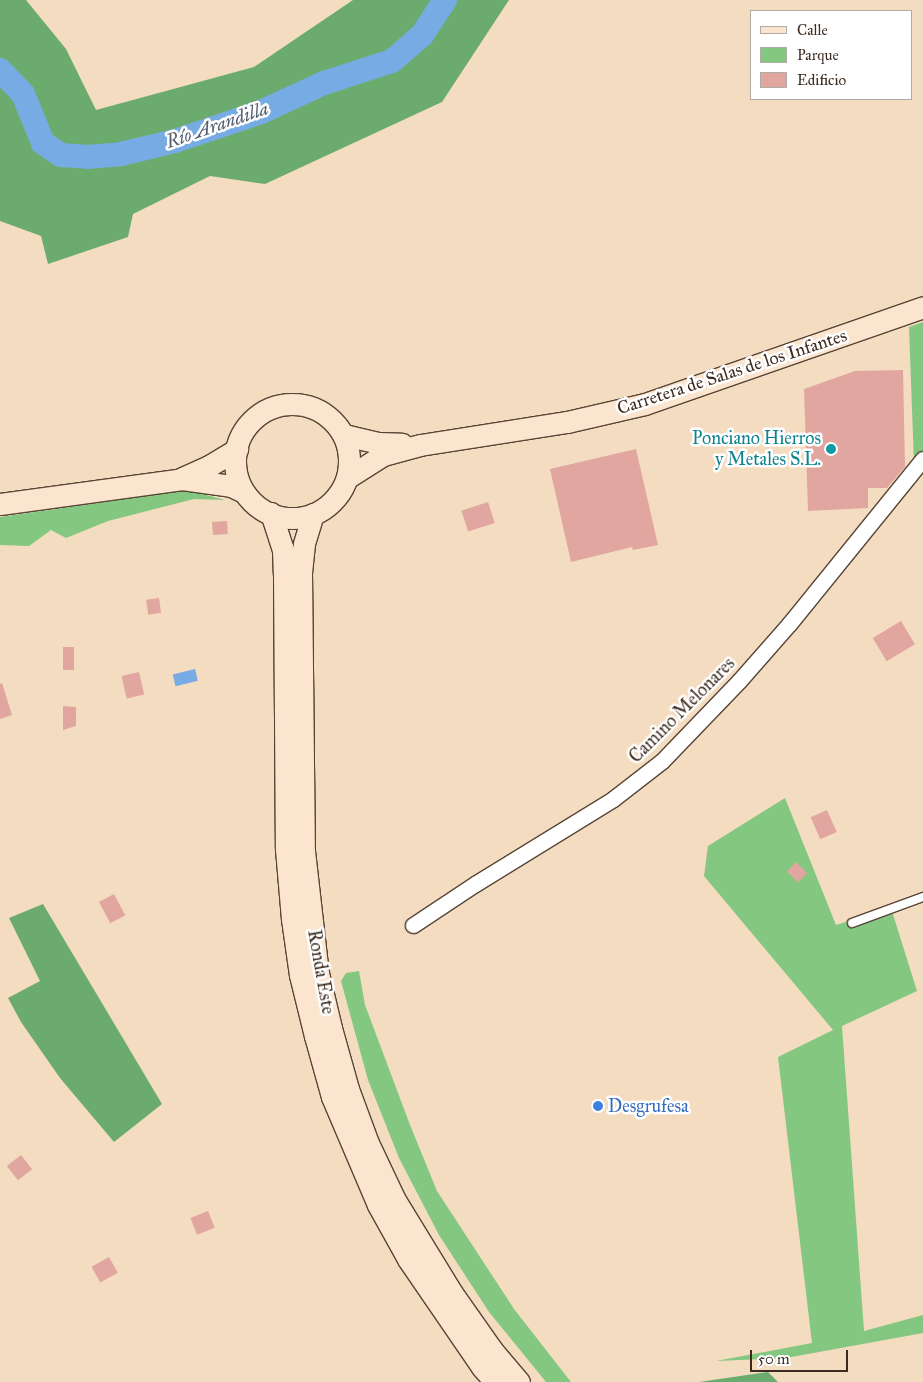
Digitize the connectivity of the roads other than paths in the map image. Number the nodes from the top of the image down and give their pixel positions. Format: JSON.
{"nodes":[{"id":1,"x":923,"y":307,"type":"edge"},
{"id":2,"x":344,"y":435,"type":"junction"},
{"id":3,"x":420,"y":445,"type":"junction"},
{"id":4,"x":237,"y":449,"type":"junction"},
{"id":5,"x":923,"y":459,"type":"edge"},
{"id":6,"x":347,"y":478,"type":"junction"},
{"id":7,"x":182,"y":479,"type":"junction"},
{"id":8,"x":244,"y":492,"type":"junction"},
{"id":9,"x":0,"y":504,"type":"edge"},
{"id":10,"x":271,"y":513,"type":"junction"},
{"id":11,"x":313,"y":514,"type":"junction"},
{"id":12,"x":923,"y":897,"type":"edge"},
{"id":13,"x":852,"y":922,"type":"dead end"},
{"id":14,"x":413,"y":925,"type":"dead end"},
{"id":15,"x":495,"y":1382,"type":"edge"},
{"id":16,"x":519,"y":1382,"type":"edge"}],
"edges":[{"from":1,"to":3,"type":"main road","name":"Carretera de Salas de los Infantes"},
{"from":2,"to":3,"type":"main road","name":"Carretera de Salas de los Infantes"},
{"from":2,"to":4,"type":"main road"},
{"from":2,"to":6,"type":"main road"},
{"from":3,"to":6,"type":"main road","name":"Carretera de Salas de los Infantes"},
{"from":4,"to":7,"type":"main road"},
{"from":4,"to":8,"type":"main road"},
{"from":5,"to":14,"type":"street","name":"Camino Melonares"},
{"from":6,"to":11,"type":"main road"},
{"from":7,"to":8,"type":"main road"},
{"from":7,"to":9,"type":"main road"},
{"from":8,"to":10,"type":"main road"},
{"from":10,"to":11,"type":"main road"},
{"from":10,"to":15,"type":"main road","name":"Ronda Este"},
{"from":11,"to":16,"type":"main road","name":"Ronda Este"},
{"from":12,"to":13,"type":"lane"}]}
